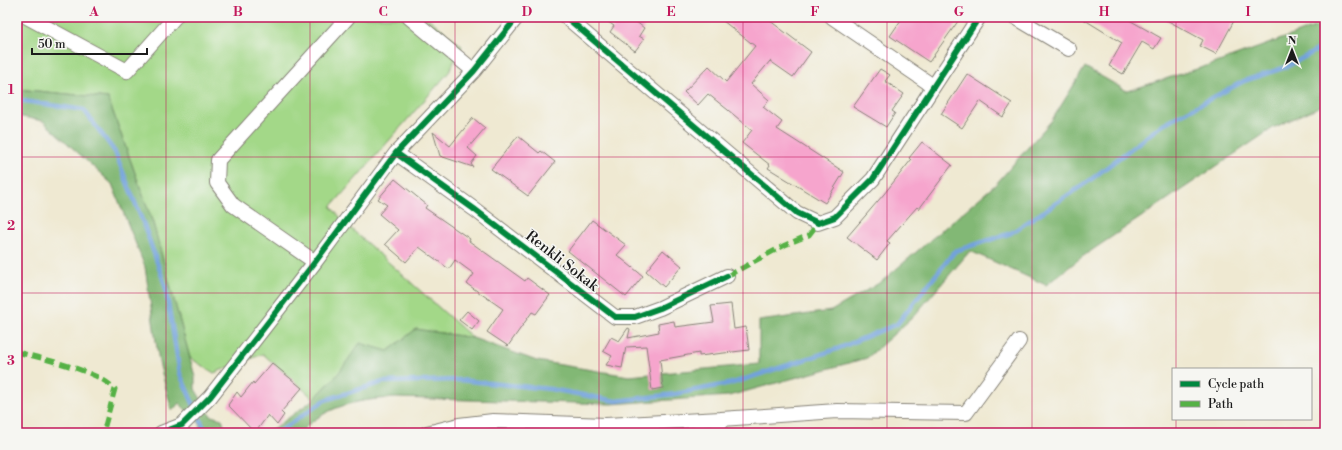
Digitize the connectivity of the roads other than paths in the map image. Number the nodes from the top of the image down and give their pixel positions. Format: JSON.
{"nodes":[{"id":1,"x":27,"y":17,"type":"edge"},
{"id":2,"x":175,"y":17,"type":"edge"},
{"id":3,"x":348,"y":17,"type":"edge"},
{"id":4,"x":408,"y":17,"type":"edge"},
{"id":5,"x":517,"y":17,"type":"edge"},
{"id":6,"x":566,"y":17,"type":"edge"},
{"id":7,"x":832,"y":17,"type":"edge"},
{"id":8,"x":979,"y":17,"type":"edge"},
{"id":9,"x":1015,"y":17,"type":"edge"},
{"id":10,"x":1069,"y":48,"type":"dead end"},
{"id":11,"x":474,"y":71,"type":"junction"},
{"id":12,"x":933,"y":86,"type":"junction"},
{"id":13,"x":396,"y":153,"type":"junction"},
{"id":14,"x":315,"y":262,"type":"junction"},
{"id":15,"x":727,"y":276,"type":"dead end"},
{"id":16,"x":1019,"y":341,"type":"dead end"},
{"id":17,"x":721,"y":419,"type":"junction"},
{"id":18,"x":491,"y":427,"type":"edge"},
{"id":19,"x":605,"y":429,"type":"edge"},
{"id":20,"x":161,"y":433,"type":"edge"},
{"id":21,"x":428,"y":433,"type":"edge"},
{"id":22,"x":718,"y":433,"type":"edge"}],
"edges":[{"from":1,"to":2,"type":"street"},
{"from":3,"to":14,"type":"street"},
{"from":4,"to":11,"type":"street"},
{"from":5,"to":11,"type":"street"},
{"from":6,"to":12,"type":"street"},
{"from":7,"to":12,"type":"street"},
{"from":8,"to":12,"type":"street"},
{"from":9,"to":10,"type":"street"},
{"from":11,"to":13,"type":"street"},
{"from":13,"to":14,"type":"street"},
{"from":13,"to":15,"type":"street","name":"Renkli Sokak"},
{"from":14,"to":20,"type":"street"},
{"from":16,"to":17,"type":"street"},
{"from":17,"to":19,"type":"street"},
{"from":17,"to":22,"type":"street"},
{"from":18,"to":19,"type":"street"},
{"from":18,"to":21,"type":"street"}]}
